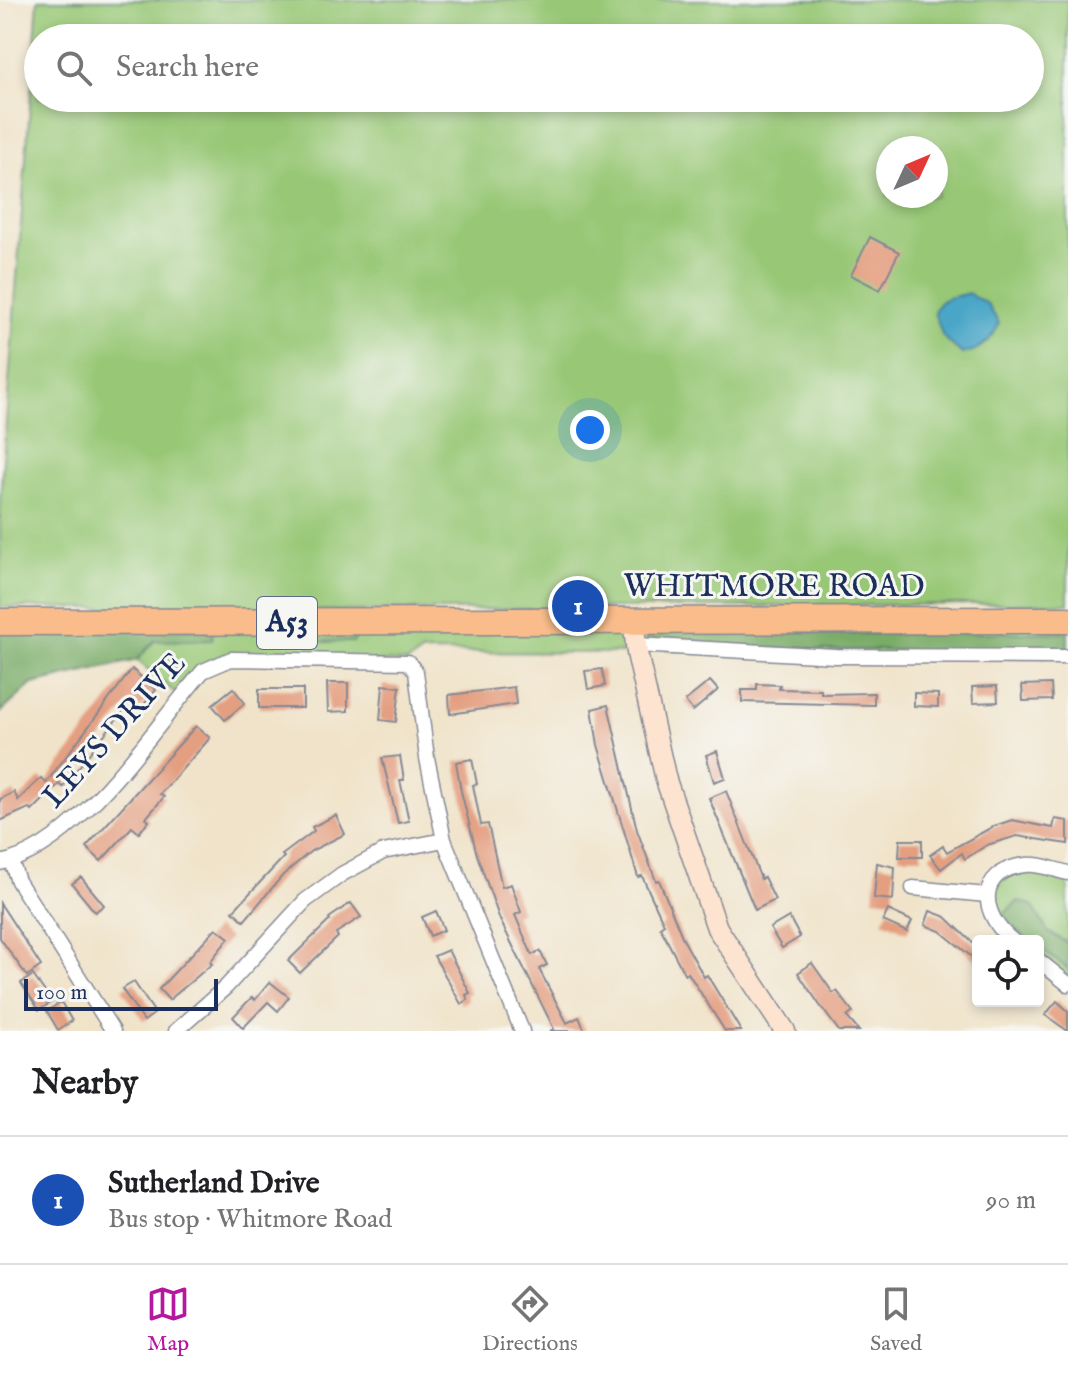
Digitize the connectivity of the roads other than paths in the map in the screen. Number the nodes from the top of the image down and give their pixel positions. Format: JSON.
{"nodes":[{"id":1,"x":1068,"y":620,"type":"edge"},
{"id":2,"x":0,"y":622,"type":"edge"},
{"id":3,"x":635,"y":633,"type":"junction"},
{"id":4,"x":1068,"y":657,"type":"edge"},
{"id":5,"x":444,"y":840,"type":"junction"},
{"id":6,"x":5,"y":862,"type":"edge"},
{"id":7,"x":1068,"y":873,"type":"edge"},
{"id":8,"x":913,"y":888,"type":"dead end"},
{"id":9,"x":987,"y":895,"type":"junction"},
{"id":10,"x":1005,"y":935,"type":"edge"},
{"id":11,"x":1044,"y":965,"type":"edge"},
{"id":12,"x":1068,"y":984,"type":"edge"},
{"id":13,"x":113,"y":1031,"type":"edge"},
{"id":14,"x":176,"y":1031,"type":"edge"},
{"id":15,"x":522,"y":1031,"type":"edge"},
{"id":16,"x":785,"y":1031,"type":"edge"}],
"edges":[{"from":1,"to":3,"type":"highway","name":"WHITMORE ROAD","number":"A53"},
{"from":2,"to":3,"type":"highway","name":"WHITMORE ROAD","number":"A53"},
{"from":3,"to":4,"type":"street","name":"WHITMORE ROAD"},
{"from":3,"to":16,"type":"street"},
{"from":5,"to":6,"type":"street","name":"LEYS DRIVE"},
{"from":5,"to":14,"type":"street"},
{"from":5,"to":15,"type":"street"},
{"from":6,"to":13,"type":"street"},
{"from":7,"to":9,"type":"street"},
{"from":8,"to":9,"type":"street"},
{"from":9,"to":10,"type":"street"},
{"from":11,"to":12,"type":"street"}]}
